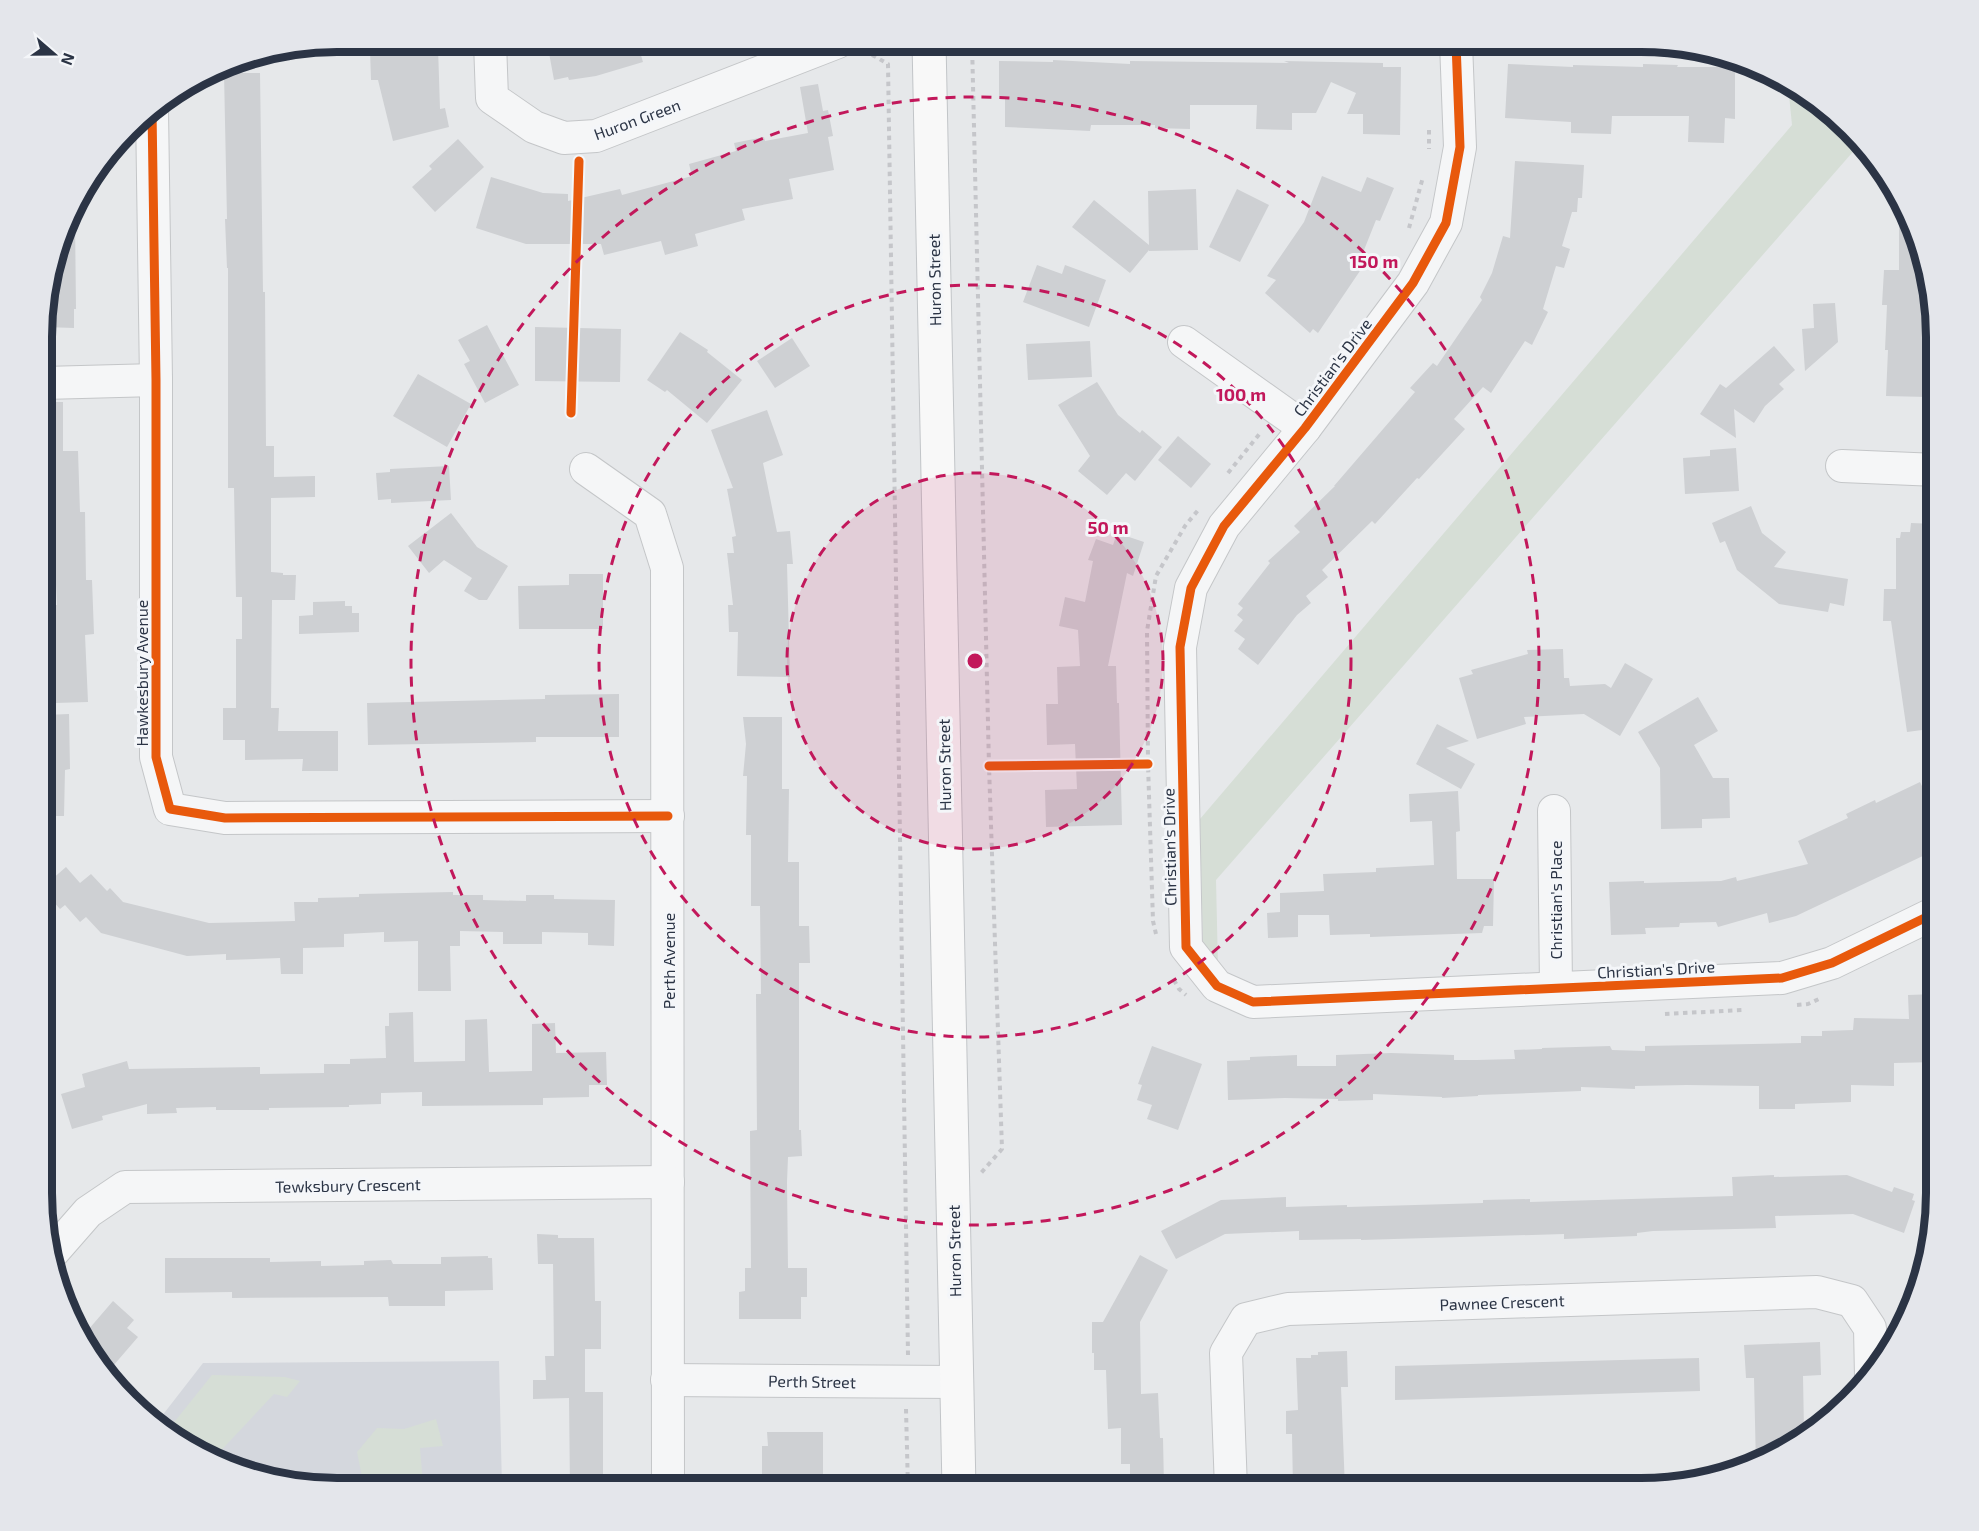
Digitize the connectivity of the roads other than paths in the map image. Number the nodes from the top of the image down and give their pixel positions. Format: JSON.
{"nodes":[{"id":1,"x":490,"y":52,"type":"edge"},
{"id":2,"x":839,"y":52,"type":"edge"},
{"id":3,"x":929,"y":52,"type":"edge"},
{"id":4,"x":1456,"y":52,"type":"edge"},
{"id":5,"x":152,"y":121,"type":"edge"},
{"id":6,"x":1184,"y":342,"type":"dead end"},
{"id":7,"x":156,"y":380,"type":"junction"},
{"id":8,"x":52,"y":383,"type":"edge"},
{"id":9,"x":1305,"y":428,"type":"junction"},
{"id":10,"x":1842,"y":466,"type":"dead end"},
{"id":11,"x":586,"y":469,"type":"dead end"},
{"id":12,"x":1926,"y":470,"type":"edge"},
{"id":13,"x":1554,"y":811,"type":"dead end"},
{"id":14,"x":668,"y":816,"type":"junction"},
{"id":15,"x":1926,"y":917,"type":"edge"},
{"id":16,"x":1556,"y":988,"type":"junction"},
{"id":17,"x":668,"y":1182,"type":"junction"},
{"id":18,"x":58,"y":1247,"type":"edge"},
{"id":19,"x":1871,"y":1363,"type":"edge"},
{"id":20,"x":667,"y":1380,"type":"junction"},
{"id":21,"x":957,"y":1382,"type":"junction"},
{"id":22,"x":668,"y":1478,"type":"edge"},
{"id":23,"x":959,"y":1478,"type":"edge"},
{"id":24,"x":1231,"y":1478,"type":"edge"}],
"edges":[{"from":1,"to":2,"type":"street","name":"Huron Green"},
{"from":3,"to":21,"type":"main road","name":"Huron Street"},
{"from":4,"to":9,"type":"street","name":"Christian's Drive"},
{"from":5,"to":7,"type":"street","name":"Hawkesbury Avenue"},
{"from":6,"to":9,"type":"street"},
{"from":7,"to":8,"type":"street"},
{"from":7,"to":14,"type":"street","name":"Hawkesbury Avenue"},
{"from":9,"to":16,"type":"street","name":"Christian's Drive"},
{"from":10,"to":12,"type":"street"},
{"from":11,"to":14,"type":"street","name":"Perth Avenue"},
{"from":13,"to":16,"type":"street","name":"Christian's Place"},
{"from":14,"to":17,"type":"street","name":"Perth Avenue"},
{"from":15,"to":16,"type":"street","name":"Christian's Drive"},
{"from":17,"to":18,"type":"street","name":"Tewksbury Crescent"},
{"from":17,"to":20,"type":"street","name":"Perth Avenue"},
{"from":19,"to":24,"type":"street","name":"Pawnee Crescent"},
{"from":20,"to":21,"type":"street","name":"Perth Street"},
{"from":20,"to":22,"type":"street","name":"Perth Avenue"},
{"from":21,"to":23,"type":"main road","name":"Huron Street"}]}
